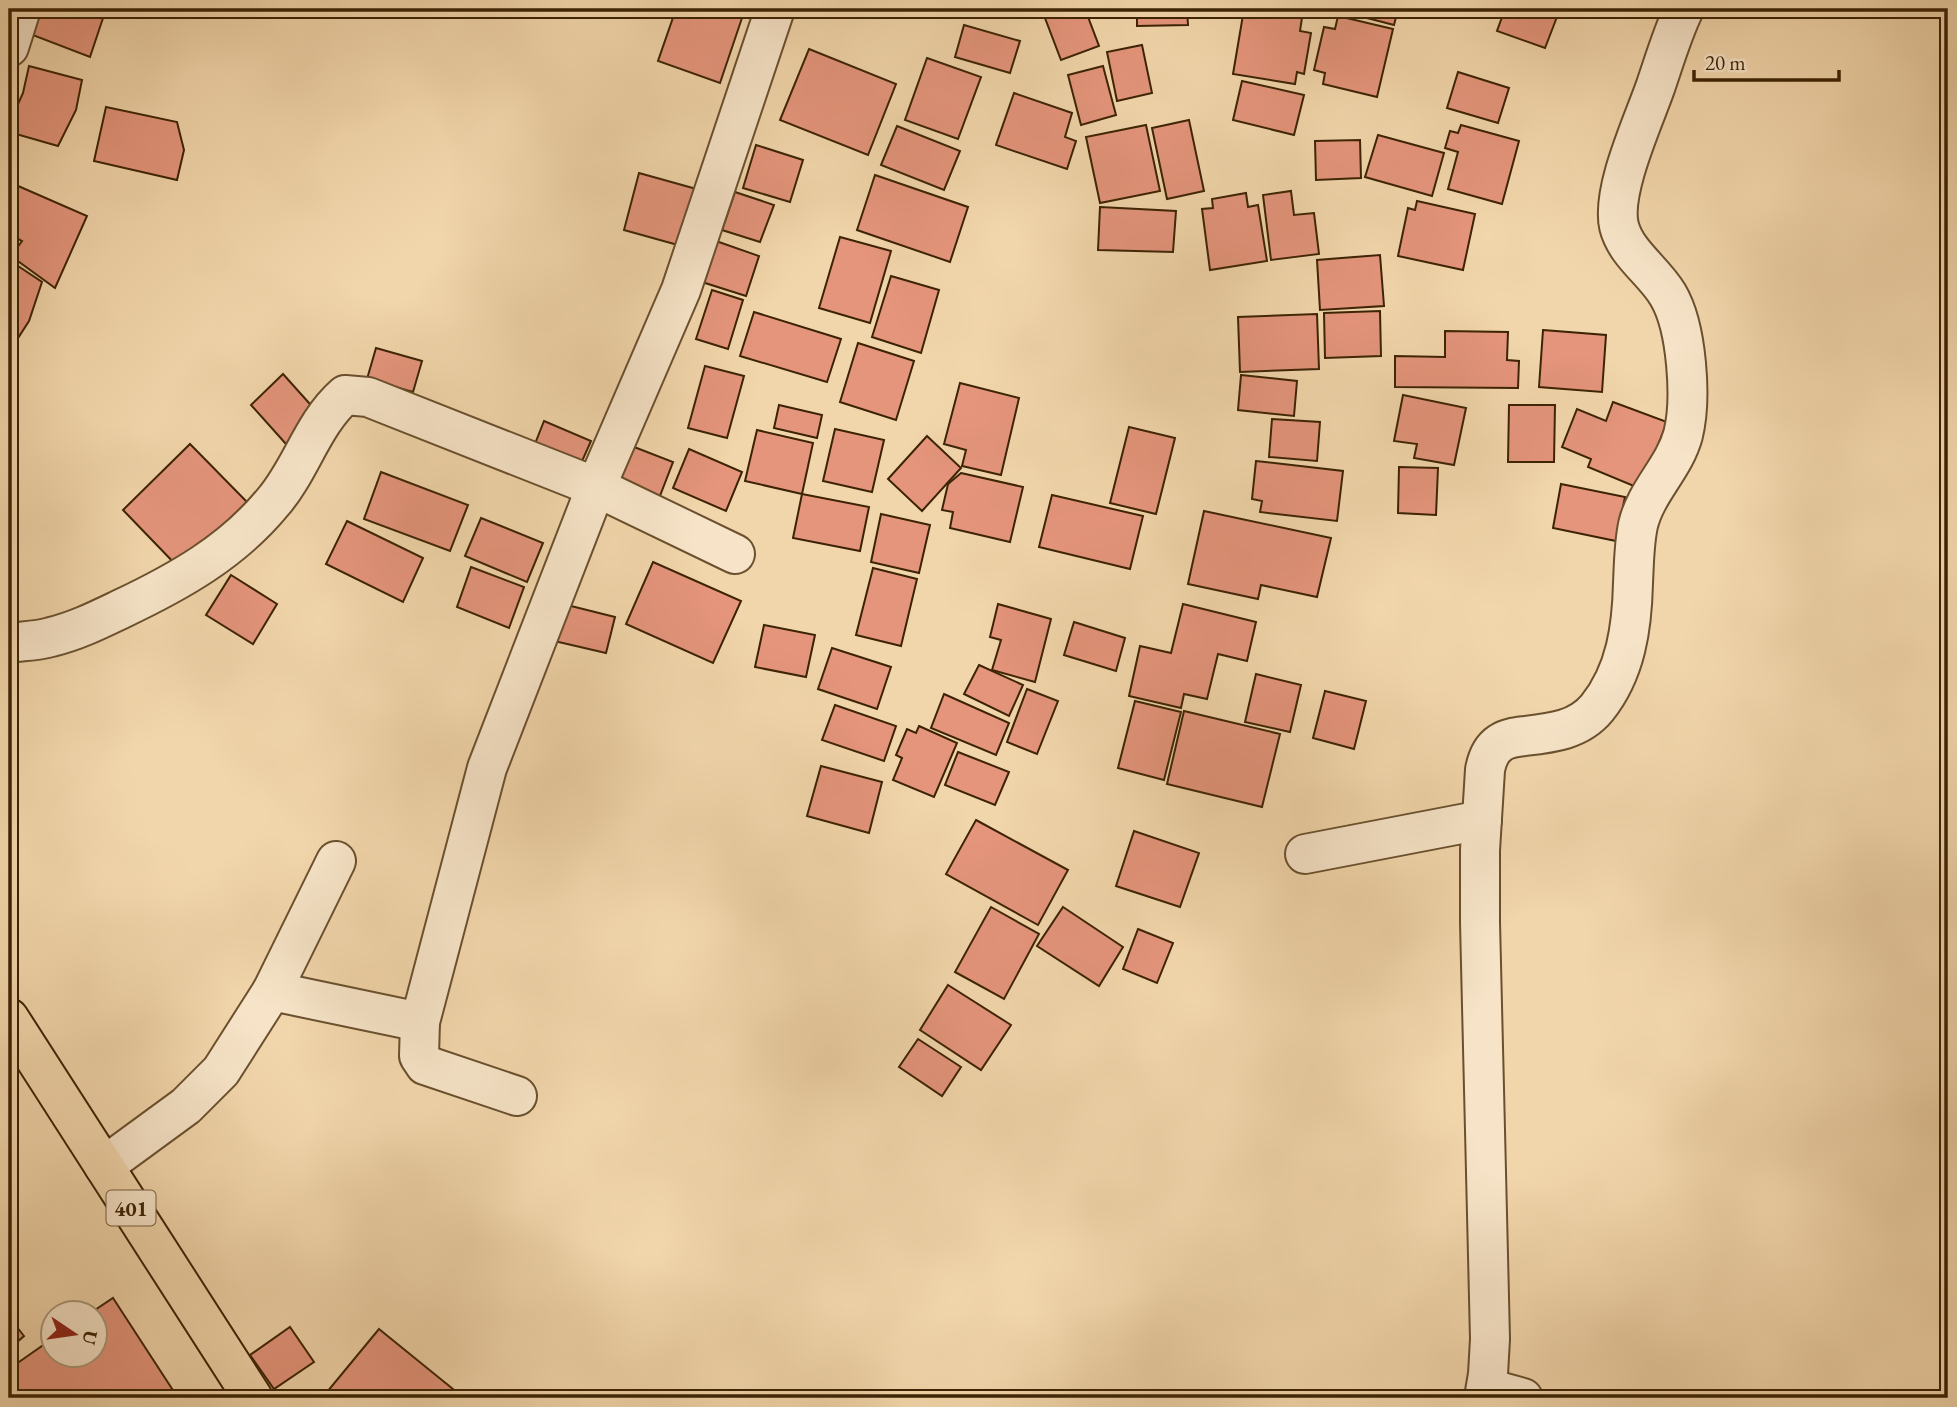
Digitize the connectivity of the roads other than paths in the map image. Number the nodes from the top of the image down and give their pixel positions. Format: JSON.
{"nodes":[{"id":1,"x":21,"y":9,"type":"edge"},
{"id":2,"x":775,"y":9,"type":"edge"},
{"id":3,"x":1684,"y":9,"type":"edge"},
{"id":4,"x":9,"y":47,"type":"edge"},
{"id":5,"x":596,"y":487,"type":"junction"},
{"id":6,"x":735,"y":554,"type":"dead end"},
{"id":7,"x":9,"y":643,"type":"edge"},
{"id":8,"x":1482,"y":820,"type":"junction"},
{"id":9,"x":1305,"y":853,"type":"dead end"},
{"id":10,"x":336,"y":861,"type":"dead end"},
{"id":11,"x":272,"y":991,"type":"junction"},
{"id":12,"x":9,"y":1018,"type":"edge"},
{"id":13,"x":420,"y":1023,"type":"junction"},
{"id":14,"x":517,"y":1096,"type":"dead end"},
{"id":15,"x":104,"y":1166,"type":"junction"},
{"id":16,"x":1485,"y":1393,"type":"edge"},
{"id":17,"x":253,"y":1398,"type":"edge"},
{"id":18,"x":1524,"y":1398,"type":"edge"}],
"edges":[{"from":1,"to":4,"type":"street"},
{"from":2,"to":5,"type":"street"},
{"from":3,"to":8,"type":"street"},
{"from":5,"to":6,"type":"street"},
{"from":5,"to":7,"type":"street"},
{"from":5,"to":13,"type":"street"},
{"from":8,"to":9,"type":"street"},
{"from":8,"to":16,"type":"street"},
{"from":10,"to":11,"type":"street"},
{"from":11,"to":13,"type":"street"},
{"from":11,"to":15,"type":"street"},
{"from":12,"to":15,"type":"main road","number":"401"},
{"from":13,"to":14,"type":"street"},
{"from":15,"to":17,"type":"main road","number":"401"},
{"from":16,"to":18,"type":"street"}]}
